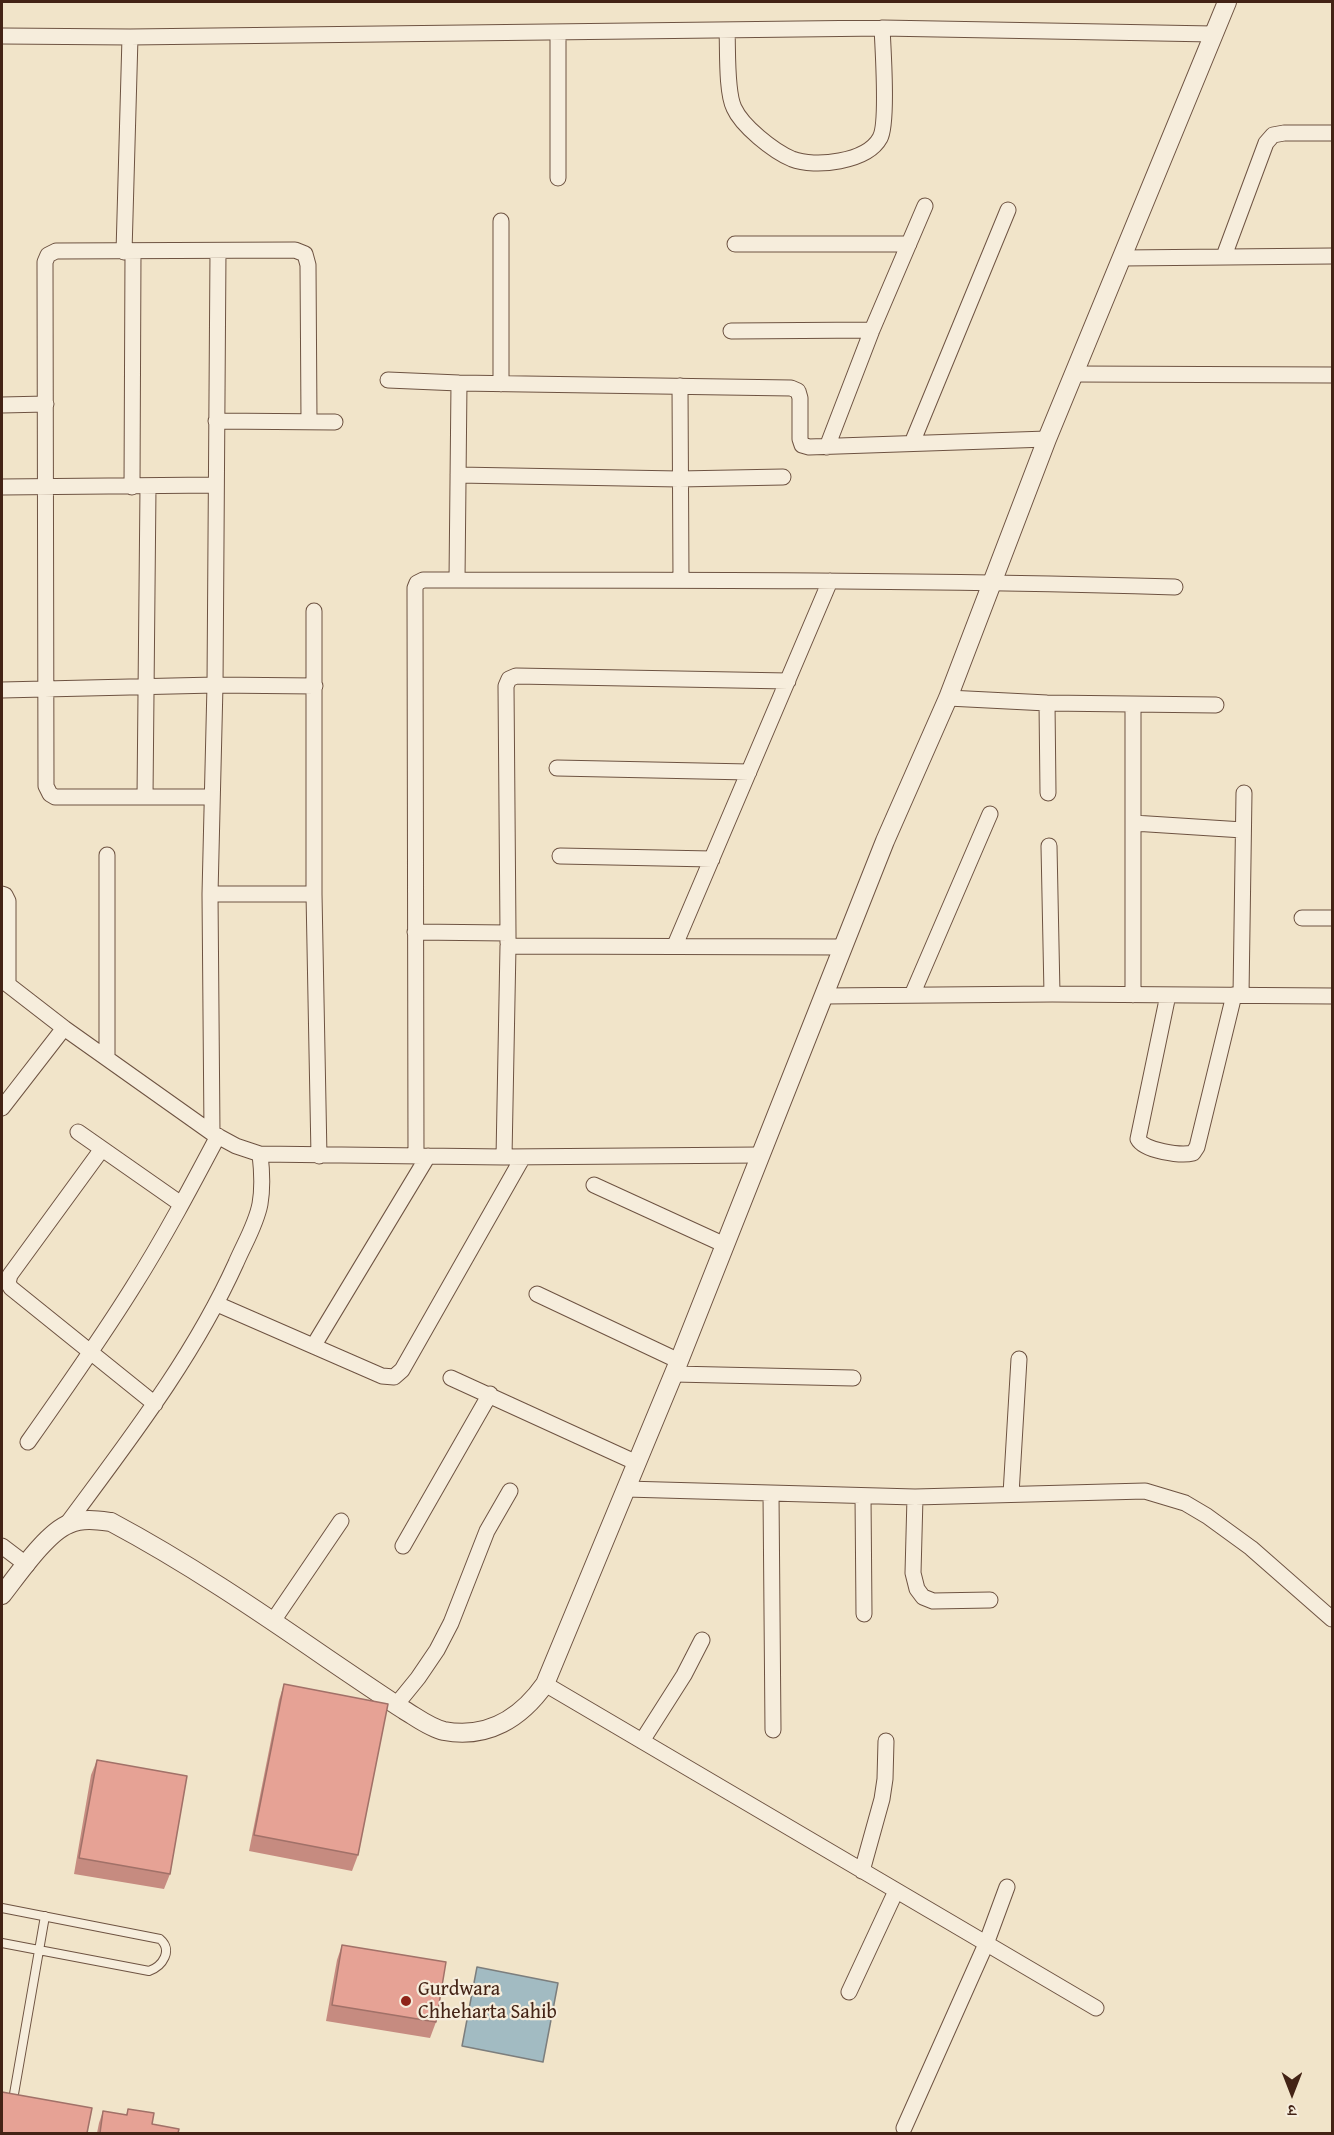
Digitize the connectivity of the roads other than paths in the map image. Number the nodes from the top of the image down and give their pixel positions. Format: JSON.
{"nodes":[{"id":1,"x":1227,"y":2,"type":"edge"},
{"id":2,"x":882,"y":28,"type":"junction"},
{"id":3,"x":728,"y":30,"type":"junction"},
{"id":4,"x":558,"y":32,"type":"junction"},
{"id":5,"x":1213,"y":34,"type":"junction"},
{"id":6,"x":2,"y":36,"type":"edge"},
{"id":7,"x":130,"y":37,"type":"junction"},
{"id":8,"x":1332,"y":133,"type":"edge"},
{"id":9,"x":558,"y":178,"type":"dead end"},
{"id":10,"x":926,"y":206,"type":"dead end"},
{"id":11,"x":1008,"y":210,"type":"dead end"},
{"id":12,"x":501,"y":221,"type":"dead end"},
{"id":13,"x":735,"y":244,"type":"dead end"},
{"id":14,"x":909,"y":244,"type":"junction"},
{"id":15,"x":218,"y":251,"type":"junction"},
{"id":16,"x":129,"y":252,"type":"junction"},
{"id":17,"x":1224,"y":256,"type":"junction"},
{"id":18,"x":1332,"y":256,"type":"edge"},
{"id":19,"x":1122,"y":258,"type":"junction"},
{"id":20,"x":872,"y":330,"type":"junction"},
{"id":21,"x":731,"y":331,"type":"dead end"},
{"id":22,"x":1074,"y":374,"type":"junction"},
{"id":23,"x":1332,"y":375,"type":"edge"},
{"id":24,"x":388,"y":380,"type":"dead end"},
{"id":25,"x":459,"y":383,"type":"junction"},
{"id":26,"x":501,"y":384,"type":"junction"},
{"id":27,"x":680,"y":386,"type":"junction"},
{"id":28,"x":46,"y":404,"type":"junction"},
{"id":29,"x":2,"y":405,"type":"edge"},
{"id":30,"x":216,"y":421,"type":"junction"},
{"id":31,"x":309,"y":421,"type":"junction"},
{"id":32,"x":334,"y":422,"type":"dead end"},
{"id":33,"x":1047,"y":439,"type":"junction"},
{"id":34,"x":912,"y":443,"type":"junction"},
{"id":35,"x":827,"y":447,"type":"junction"},
{"id":36,"x":458,"y":476,"type":"junction"},
{"id":37,"x":783,"y":477,"type":"dead end"},
{"id":38,"x":679,"y":479,"type":"junction"},
{"id":39,"x":215,"y":485,"type":"junction"},
{"id":40,"x":2,"y":487,"type":"edge"},
{"id":41,"x":46,"y":487,"type":"junction"},
{"id":42,"x":132,"y":487,"type":"junction"},
{"id":43,"x":148,"y":487,"type":"junction"},
{"id":44,"x":457,"y":580,"type":"junction"},
{"id":45,"x":681,"y":580,"type":"junction"},
{"id":46,"x":830,"y":581,"type":"junction"},
{"id":47,"x":991,"y":582,"type":"junction"},
{"id":48,"x":1175,"y":587,"type":"dead end"},
{"id":49,"x":314,"y":611,"type":"dead end"},
{"id":50,"x":788,"y":681,"type":"junction"},
{"id":51,"x":215,"y":685,"type":"junction"},
{"id":52,"x":315,"y":686,"type":"junction"},
{"id":53,"x":145,"y":687,"type":"junction"},
{"id":54,"x":47,"y":689,"type":"junction"},
{"id":55,"x":2,"y":690,"type":"edge"},
{"id":56,"x":948,"y":698,"type":"junction"},
{"id":57,"x":1047,"y":703,"type":"junction"},
{"id":58,"x":1133,"y":705,"type":"junction"},
{"id":59,"x":1216,"y":705,"type":"dead end"},
{"id":60,"x":557,"y":768,"type":"dead end"},
{"id":61,"x":749,"y":772,"type":"junction"},
{"id":62,"x":1048,"y":793,"type":"dead end"},
{"id":63,"x":1244,"y":793,"type":"dead end"},
{"id":64,"x":145,"y":797,"type":"junction"},
{"id":65,"x":212,"y":797,"type":"junction"},
{"id":66,"x":990,"y":814,"type":"dead end"},
{"id":67,"x":1133,"y":823,"type":"junction"},
{"id":68,"x":1243,"y":830,"type":"junction"},
{"id":69,"x":1049,"y":846,"type":"dead end"},
{"id":70,"x":107,"y":855,"type":"dead end"},
{"id":71,"x":560,"y":856,"type":"dead end"},
{"id":72,"x":712,"y":859,"type":"junction"},
{"id":73,"x":2,"y":894,"type":"edge"},
{"id":74,"x":210,"y":894,"type":"junction"},
{"id":75,"x":314,"y":894,"type":"junction"},
{"id":76,"x":1302,"y":918,"type":"dead end"},
{"id":77,"x":1332,"y":918,"type":"edge"},
{"id":78,"x":415,"y":932,"type":"junction"},
{"id":79,"x":508,"y":939,"type":"junction"},
{"id":80,"x":675,"y":945,"type":"junction"},
{"id":81,"x":844,"y":947,"type":"junction"},
{"id":82,"x":5,"y":982,"type":"edge"},
{"id":83,"x":1052,"y":994,"type":"junction"},
{"id":84,"x":912,"y":995,"type":"junction"},
{"id":85,"x":1133,"y":995,"type":"junction"},
{"id":86,"x":1168,"y":995,"type":"junction"},
{"id":87,"x":1237,"y":995,"type":"junction"},
{"id":88,"x":824,"y":996,"type":"junction"},
{"id":89,"x":1332,"y":996,"type":"edge"},
{"id":90,"x":64,"y":1028,"type":"junction"},
{"id":91,"x":106,"y":1058,"type":"junction"},
{"id":92,"x":2,"y":1108,"type":"edge"},
{"id":93,"x":78,"y":1132,"type":"dead end"},
{"id":94,"x":215,"y":1134,"type":"junction"},
{"id":95,"x":102,"y":1149,"type":"junction"},
{"id":96,"x":260,"y":1154,"type":"junction"},
{"id":97,"x":760,"y":1155,"type":"junction"},
{"id":98,"x":319,"y":1156,"type":"junction"},
{"id":99,"x":422,"y":1156,"type":"junction"},
{"id":100,"x":504,"y":1157,"type":"junction"},
{"id":101,"x":524,"y":1157,"type":"junction"},
{"id":102,"x":594,"y":1185,"type":"dead end"},
{"id":103,"x":181,"y":1204,"type":"junction"},
{"id":104,"x":725,"y":1245,"type":"junction"},
{"id":105,"x":537,"y":1294,"type":"dead end"},
{"id":106,"x":217,"y":1304,"type":"junction"},
{"id":107,"x":314,"y":1345,"type":"junction"},
{"id":108,"x":91,"y":1353,"type":"junction"},
{"id":109,"x":1019,"y":1359,"type":"dead end"},
{"id":110,"x":676,"y":1367,"type":"junction"},
{"id":111,"x":452,"y":1378,"type":"dead end"},
{"id":112,"x":853,"y":1378,"type":"dead end"},
{"id":113,"x":490,"y":1394,"type":"junction"},
{"id":114,"x":155,"y":1404,"type":"junction"},
{"id":115,"x":28,"y":1442,"type":"dead end"},
{"id":116,"x":637,"y":1463,"type":"junction"},
{"id":117,"x":626,"y":1490,"type":"junction"},
{"id":118,"x":510,"y":1491,"type":"dead end"},
{"id":119,"x":771,"y":1494,"type":"junction"},
{"id":120,"x":1011,"y":1494,"type":"junction"},
{"id":121,"x":863,"y":1496,"type":"junction"},
{"id":122,"x":915,"y":1497,"type":"junction"},
{"id":123,"x":341,"y":1521,"type":"dead end"},
{"id":124,"x":67,"y":1524,"type":"junction"},
{"id":125,"x":2,"y":1546,"type":"edge"},
{"id":126,"x":403,"y":1546,"type":"dead end"},
{"id":127,"x":27,"y":1565,"type":"junction"},
{"id":128,"x":2,"y":1594,"type":"edge"},
{"id":129,"x":990,"y":1600,"type":"dead end"},
{"id":130,"x":864,"y":1614,"type":"dead end"},
{"id":131,"x":1332,"y":1619,"type":"edge"},
{"id":132,"x":273,"y":1621,"type":"junction"},
{"id":133,"x":702,"y":1640,"type":"dead end"},
{"id":134,"x":545,"y":1684,"type":"junction"},
{"id":135,"x":396,"y":1705,"type":"junction"},
{"id":136,"x":773,"y":1730,"type":"dead end"},
{"id":137,"x":642,"y":1741,"type":"junction"},
{"id":138,"x":886,"y":1741,"type":"dead end"},
{"id":139,"x":862,"y":1871,"type":"junction"},
{"id":140,"x":1007,"y":1887,"type":"dead end"},
{"id":141,"x":896,"y":1891,"type":"junction"},
{"id":142,"x":2,"y":1908,"type":"edge"},
{"id":143,"x":45,"y":1916,"type":"junction"},
{"id":144,"x":2,"y":1942,"type":"edge"},
{"id":145,"x":986,"y":1944,"type":"junction"},
{"id":146,"x":39,"y":1950,"type":"junction"},
{"id":147,"x":849,"y":1992,"type":"dead end"},
{"id":148,"x":1096,"y":2008,"type":"dead end"},
{"id":149,"x":14,"y":2094,"type":"edge"},
{"id":150,"x":903,"y":2128,"type":"dead end"}],
"edges":[{"from":1,"to":5,"type":"street"},
{"from":2,"to":3,"type":"street"},
{"from":2,"to":3,"type":"street"},
{"from":2,"to":5,"type":"street"},
{"from":3,"to":4,"type":"street"},
{"from":4,"to":7,"type":"street"},
{"from":4,"to":9,"type":"street"},
{"from":5,"to":19,"type":"street"},
{"from":6,"to":7,"type":"street"},
{"from":7,"to":16,"type":"street"},
{"from":8,"to":17,"type":"street"},
{"from":10,"to":14,"type":"street"},
{"from":11,"to":34,"type":"street"},
{"from":12,"to":26,"type":"street"},
{"from":13,"to":14,"type":"street"},
{"from":14,"to":20,"type":"street"},
{"from":15,"to":16,"type":"street"},
{"from":15,"to":30,"type":"street"},
{"from":15,"to":31,"type":"street"},
{"from":16,"to":28,"type":"street"},
{"from":16,"to":42,"type":"street"},
{"from":17,"to":18,"type":"street"},
{"from":17,"to":19,"type":"street"},
{"from":19,"to":22,"type":"street"},
{"from":20,"to":21,"type":"street"},
{"from":20,"to":35,"type":"street"},
{"from":22,"to":23,"type":"street"},
{"from":22,"to":33,"type":"street"},
{"from":24,"to":25,"type":"street"},
{"from":25,"to":26,"type":"street"},
{"from":25,"to":36,"type":"street"},
{"from":26,"to":27,"type":"street"},
{"from":27,"to":35,"type":"street"},
{"from":27,"to":38,"type":"street"},
{"from":28,"to":29,"type":"street"},
{"from":28,"to":41,"type":"street"},
{"from":30,"to":31,"type":"street"},
{"from":30,"to":39,"type":"street"},
{"from":31,"to":32,"type":"street"},
{"from":33,"to":34,"type":"street"},
{"from":33,"to":47,"type":"street"},
{"from":34,"to":35,"type":"street"},
{"from":36,"to":38,"type":"street"},
{"from":36,"to":44,"type":"street"},
{"from":37,"to":38,"type":"street"},
{"from":38,"to":45,"type":"street"},
{"from":39,"to":43,"type":"street"},
{"from":39,"to":51,"type":"street"},
{"from":40,"to":41,"type":"street"},
{"from":41,"to":42,"type":"street"},
{"from":41,"to":54,"type":"street"},
{"from":42,"to":43,"type":"street"},
{"from":43,"to":53,"type":"street"},
{"from":44,"to":45,"type":"street"},
{"from":44,"to":78,"type":"street"},
{"from":45,"to":46,"type":"street"},
{"from":46,"to":47,"type":"street"},
{"from":46,"to":50,"type":"street"},
{"from":47,"to":48,"type":"street"},
{"from":47,"to":56,"type":"street"},
{"from":49,"to":52,"type":"street"},
{"from":50,"to":61,"type":"street"},
{"from":50,"to":79,"type":"street"},
{"from":51,"to":52,"type":"street"},
{"from":51,"to":53,"type":"street"},
{"from":51,"to":65,"type":"street"},
{"from":52,"to":75,"type":"street"},
{"from":53,"to":54,"type":"street"},
{"from":53,"to":64,"type":"street"},
{"from":54,"to":55,"type":"street"},
{"from":54,"to":64,"type":"street"},
{"from":56,"to":57,"type":"street"},
{"from":56,"to":81,"type":"street"},
{"from":57,"to":58,"type":"street"},
{"from":57,"to":62,"type":"street"},
{"from":58,"to":59,"type":"street"},
{"from":58,"to":67,"type":"street"},
{"from":60,"to":61,"type":"street"},
{"from":61,"to":72,"type":"street"},
{"from":63,"to":68,"type":"street"},
{"from":64,"to":65,"type":"street"},
{"from":65,"to":74,"type":"street"},
{"from":66,"to":84,"type":"street"},
{"from":67,"to":68,"type":"street"},
{"from":67,"to":85,"type":"street"},
{"from":68,"to":87,"type":"street"},
{"from":69,"to":83,"type":"street"},
{"from":70,"to":91,"type":"street"},
{"from":71,"to":72,"type":"street"},
{"from":72,"to":80,"type":"street"},
{"from":73,"to":82,"type":"street"},
{"from":74,"to":75,"type":"street"},
{"from":74,"to":94,"type":"street"},
{"from":75,"to":98,"type":"street"},
{"from":76,"to":77,"type":"street"},
{"from":78,"to":79,"type":"street"},
{"from":78,"to":99,"type":"street"},
{"from":79,"to":80,"type":"street"},
{"from":79,"to":100,"type":"street"},
{"from":80,"to":81,"type":"street"},
{"from":81,"to":88,"type":"street"},
{"from":82,"to":90,"type":"street"},
{"from":83,"to":84,"type":"street"},
{"from":83,"to":85,"type":"street"},
{"from":84,"to":88,"type":"street"},
{"from":85,"to":86,"type":"street"},
{"from":86,"to":87,"type":"street"},
{"from":86,"to":87,"type":"street"},
{"from":87,"to":89,"type":"street"},
{"from":88,"to":97,"type":"street"},
{"from":90,"to":91,"type":"street"},
{"from":90,"to":92,"type":"street"},
{"from":91,"to":94,"type":"street"},
{"from":93,"to":95,"type":"street"},
{"from":94,"to":96,"type":"street"},
{"from":94,"to":103,"type":"street"},
{"from":95,"to":103,"type":"street"},
{"from":95,"to":108,"type":"street"},
{"from":96,"to":98,"type":"street"},
{"from":96,"to":106,"type":"street"},
{"from":97,"to":101,"type":"street"},
{"from":97,"to":104,"type":"street"},
{"from":98,"to":99,"type":"street"},
{"from":99,"to":100,"type":"street"},
{"from":99,"to":107,"type":"street"},
{"from":100,"to":101,"type":"street"},
{"from":101,"to":107,"type":"street"},
{"from":102,"to":104,"type":"street"},
{"from":103,"to":108,"type":"street"},
{"from":104,"to":110,"type":"street"},
{"from":105,"to":110,"type":"street"},
{"from":106,"to":107,"type":"street"},
{"from":106,"to":114,"type":"street"},
{"from":108,"to":114,"type":"street"},
{"from":108,"to":115,"type":"street"},
{"from":109,"to":120,"type":"street"},
{"from":110,"to":112,"type":"street"},
{"from":110,"to":116,"type":"street"},
{"from":111,"to":113,"type":"street"},
{"from":113,"to":116,"type":"street"},
{"from":113,"to":126,"type":"street"},
{"from":114,"to":124,"type":"street"},
{"from":116,"to":117,"type":"street"},
{"from":117,"to":119,"type":"street"},
{"from":117,"to":134,"type":"street"},
{"from":118,"to":135,"type":"street"},
{"from":119,"to":121,"type":"street"},
{"from":119,"to":136,"type":"street"},
{"from":120,"to":122,"type":"street"},
{"from":120,"to":131,"type":"street"},
{"from":121,"to":122,"type":"street"},
{"from":121,"to":130,"type":"street"},
{"from":122,"to":129,"type":"street"},
{"from":123,"to":132,"type":"street"},
{"from":124,"to":127,"type":"street"},
{"from":124,"to":132,"type":"street"},
{"from":125,"to":127,"type":"street"},
{"from":127,"to":128,"type":"street"},
{"from":132,"to":135,"type":"street"},
{"from":133,"to":137,"type":"street"},
{"from":134,"to":135,"type":"street"},
{"from":134,"to":137,"type":"street"},
{"from":137,"to":139,"type":"street"},
{"from":138,"to":139,"type":"street"},
{"from":139,"to":141,"type":"street"},
{"from":140,"to":145,"type":"street"},
{"from":141,"to":145,"type":"street"},
{"from":141,"to":147,"type":"street"},
{"from":142,"to":143,"type":"lane"},
{"from":143,"to":146,"type":"lane"},
{"from":143,"to":146,"type":"lane"},
{"from":144,"to":146,"type":"lane"},
{"from":145,"to":148,"type":"street"},
{"from":145,"to":150,"type":"street"},
{"from":146,"to":149,"type":"lane"}]}
